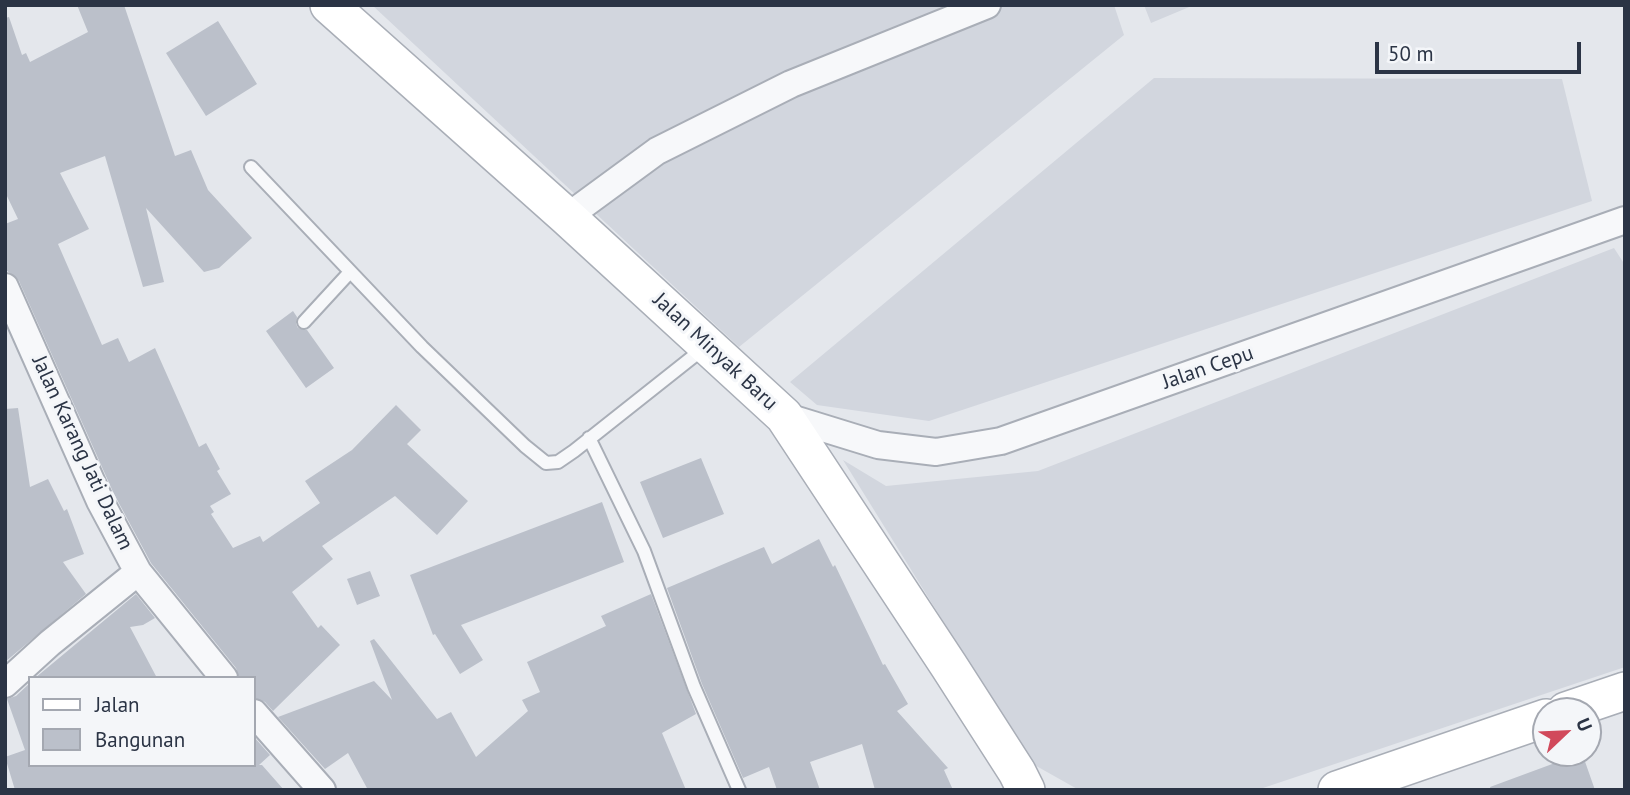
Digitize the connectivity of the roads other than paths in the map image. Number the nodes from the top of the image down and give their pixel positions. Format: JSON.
{"nodes":[{"id":1,"x":329,"y":5,"type":"edge"},
{"id":2,"x":987,"y":5,"type":"edge"},
{"id":3,"x":251,"y":167,"type":"dead end"},
{"id":4,"x":567,"y":217,"type":"junction"},
{"id":5,"x":1625,"y":220,"type":"edge"},
{"id":6,"x":351,"y":272,"type":"junction"},
{"id":7,"x":5,"y":287,"type":"edge"},
{"id":8,"x":304,"y":322,"type":"dead end"},
{"id":9,"x":707,"y":345,"type":"junction"},
{"id":10,"x":784,"y":416,"type":"junction"},
{"id":11,"x":589,"y":438,"type":"junction"},
{"id":12,"x":138,"y":572,"type":"junction"},
{"id":13,"x":222,"y":676,"type":"edge"},
{"id":14,"x":5,"y":684,"type":"edge"},
{"id":15,"x":1625,"y":691,"type":"edge"},
{"id":16,"x":1602,"y":699,"type":"edge"},
{"id":17,"x":256,"y":715,"type":"edge"},
{"id":18,"x":1532,"y":723,"type":"edge"},
{"id":19,"x":1028,"y":784,"type":"edge"},
{"id":20,"x":322,"y":790,"type":"edge"},
{"id":21,"x":739,"y":790,"type":"edge"},
{"id":22,"x":1337,"y":790,"type":"edge"}],
"edges":[{"from":1,"to":4,"type":"main road","name":"Jalan Minyak Baru"},
{"from":2,"to":4,"type":"street"},
{"from":3,"to":6,"type":"lane"},
{"from":4,"to":9,"type":"main road","name":"Jalan Minyak Baru"},
{"from":5,"to":10,"type":"street","name":"Jalan Cepu"},
{"from":6,"to":8,"type":"lane"},
{"from":6,"to":11,"type":"lane"},
{"from":7,"to":12,"type":"street","name":"Jalan Karang Jati Dalam"},
{"from":9,"to":10,"type":"main road","name":"Jalan Minyak Baru"},
{"from":9,"to":11,"type":"lane"},
{"from":10,"to":19,"type":"main road","name":"Jalan Minyak Baru"},
{"from":11,"to":21,"type":"lane"},
{"from":12,"to":13,"type":"street","name":"Jalan Karang Jati Dalam"},
{"from":12,"to":14,"type":"street"},
{"from":15,"to":16,"type":"main road"},
{"from":17,"to":20,"type":"street"},
{"from":18,"to":22,"type":"main road"}]}
